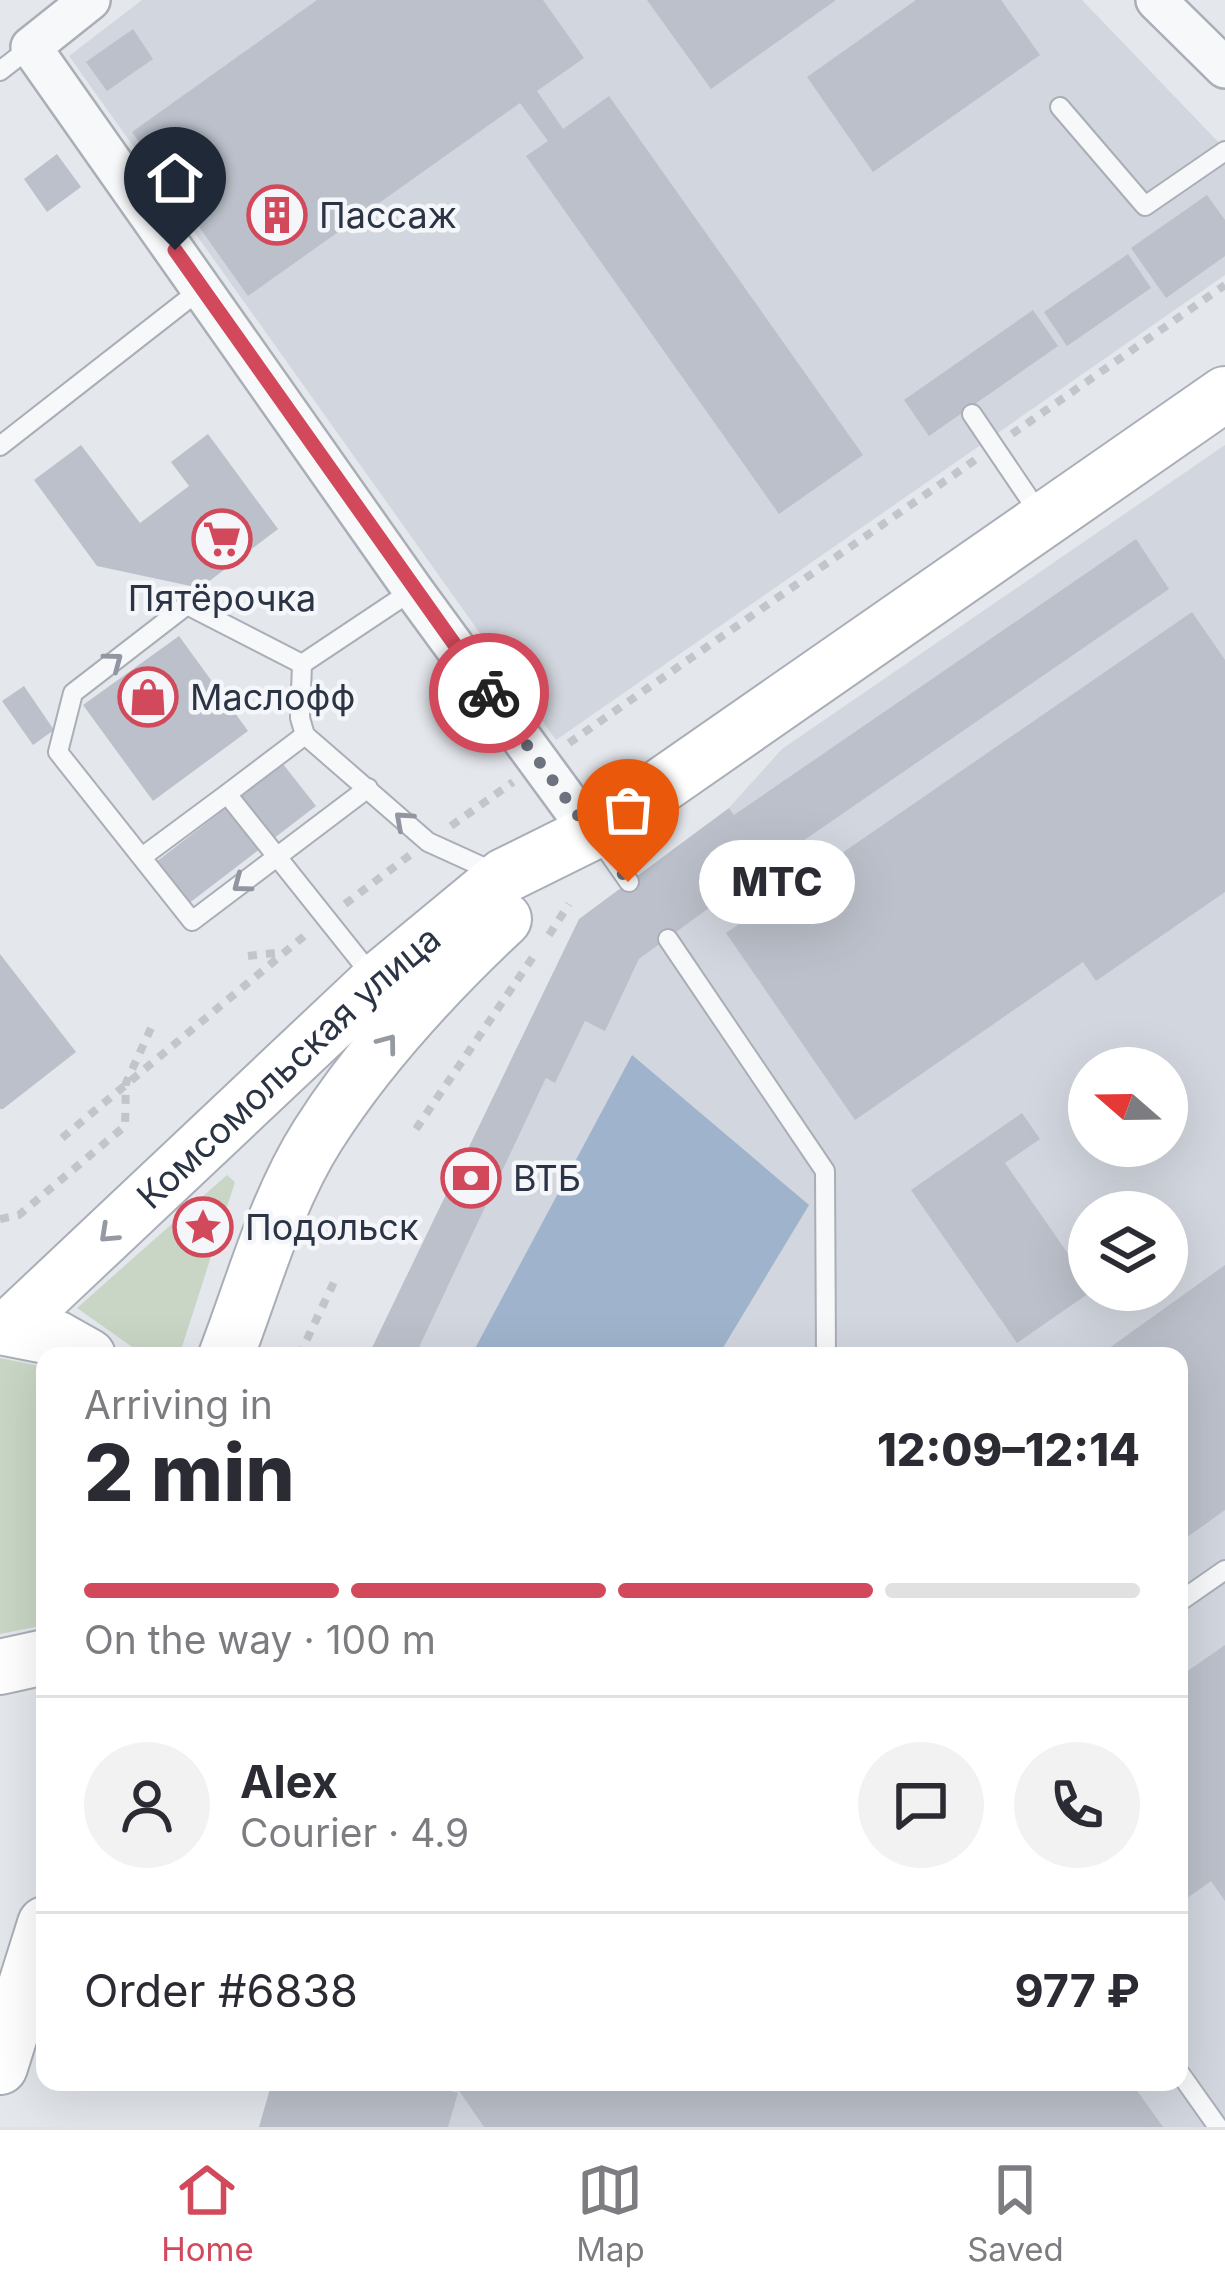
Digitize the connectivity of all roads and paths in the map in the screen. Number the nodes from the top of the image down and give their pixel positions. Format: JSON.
{"nodes":[{"id":1,"x":1156,"y":0,"type":"edge"},
{"id":2,"x":86,"y":1,"type":"edge"},
{"id":3,"x":16,"y":59,"type":"edge"},
{"id":4,"x":1225,"y":68,"type":"edge"},
{"id":5,"x":1060,"y":107,"type":"dead end"},
{"id":6,"x":1225,"y":151,"type":"edge"},
{"id":7,"x":1225,"y":285,"type":"edge"},
{"id":8,"x":202,"y":289,"type":"junction"},
{"id":9,"x":1225,"y":394,"type":"edge"},
{"id":10,"x":972,"y":414,"type":"dead end"},
{"id":11,"x":0,"y":446,"type":"edge"},
{"id":12,"x":994,"y":446,"type":"junction"},
{"id":13,"x":1043,"y":520,"type":"junction"},
{"id":14,"x":413,"y":590,"type":"junction"},
{"id":15,"x":302,"y":664,"type":"junction"},
{"id":16,"x":305,"y":736,"type":"junction"},
{"id":17,"x":540,"y":763,"type":"junction"},
{"id":18,"x":368,"y":788,"type":"junction"},
{"id":19,"x":227,"y":794,"type":"junction"},
{"id":20,"x":595,"y":831,"type":"junction"},
{"id":21,"x":428,"y":842,"type":"junction"},
{"id":22,"x":277,"y":856,"type":"junction"},
{"id":23,"x":142,"y":857,"type":"junction"},
{"id":24,"x":504,"y":876,"type":"junction"},
{"id":25,"x":628,"y":882,"type":"dead end"},
{"id":26,"x":569,"y":904,"type":"dead end"},
{"id":27,"x":326,"y":918,"type":"junction"},
{"id":28,"x":668,"y":939,"type":"dead end"},
{"id":29,"x":285,"y":952,"type":"junction"},
{"id":30,"x":248,"y":956,"type":"dead end"},
{"id":31,"x":377,"y":981,"type":"junction"},
{"id":32,"x":151,"y":1028,"type":"dead end"},
{"id":33,"x":126,"y":1083,"type":"junction"},
{"id":34,"x":416,"y":1130,"type":"dead end"},
{"id":35,"x":62,"y":1138,"type":"dead end"},
{"id":36,"x":0,"y":1219,"type":"edge"},
{"id":37,"x":335,"y":1280,"type":"dead end"},
{"id":38,"x":4,"y":1322,"type":"edge"},
{"id":39,"x":72,"y":1347,"type":"edge"},
{"id":40,"x":229,"y":1347,"type":"edge"},
{"id":41,"x":303,"y":1347,"type":"edge"},
{"id":42,"x":826,"y":1347,"type":"edge"},
{"id":43,"x":1225,"y":1570,"type":"edge"},
{"id":44,"x":1188,"y":1596,"type":"edge"},
{"id":45,"x":36,"y":1659,"type":"edge"},
{"id":46,"x":0,"y":1667,"type":"edge"},
{"id":47,"x":36,"y":1953,"type":"edge"},
{"id":48,"x":0,"y":2067,"type":"edge"},
{"id":49,"x":1188,"y":2085,"type":"edge"},
{"id":50,"x":1225,"y":2100,"type":"edge"},
{"id":51,"x":1213,"y":2120,"type":"edge"}],
"edges":[{"from":1,"to":4,"type":"street"},
{"from":2,"to":3,"type":"street"},
{"from":3,"to":8,"type":"street"},
{"from":5,"to":6,"type":"lane"},
{"from":7,"to":12,"type":"path"},
{"from":8,"to":11,"type":"lane"},
{"from":8,"to":14,"type":"street"},
{"from":9,"to":13,"type":"main road","name":"Комсомольская улица"},
{"from":10,"to":12,"type":"lane"},
{"from":12,"to":13,"type":"lane"},
{"from":12,"to":17,"type":"path"},
{"from":13,"to":20,"type":"main road","name":"Комсомольская улица"},
{"from":14,"to":15,"type":"lane"},
{"from":14,"to":17,"type":"street"},
{"from":15,"to":16,"type":"lane"},
{"from":23,"to":15,"type":"lane","one_way":true},
{"from":16,"to":18,"type":"lane"},
{"from":16,"to":19,"type":"lane"},
{"from":17,"to":20,"type":"street"},
{"from":17,"to":21,"type":"path"},
{"from":21,"to":18,"type":"lane","one_way":true},
{"from":18,"to":22,"type":"lane"},
{"from":19,"to":22,"type":"lane"},
{"from":19,"to":23,"type":"lane"},
{"from":20,"to":24,"type":"main road","name":"Комсомольская улица"},
{"from":20,"to":25,"type":"lane"},
{"from":40,"to":20,"type":"main road","name":"Комсомольская улица","one_way":true},
{"from":21,"to":24,"type":"lane"},
{"from":21,"to":27,"type":"path"},
{"from":22,"to":23,"type":"lane","one_way":true},
{"from":22,"to":27,"type":"lane"},
{"from":24,"to":31,"type":"main road","name":"Комсомольская улица"},
{"from":26,"to":34,"type":"path"},
{"from":27,"to":29,"type":"path"},
{"from":27,"to":31,"type":"lane"},
{"from":28,"to":42,"type":"lane"},
{"from":29,"to":30,"type":"path"},
{"from":29,"to":33,"type":"path"},
{"from":31,"to":38,"type":"main road","name":"Комсомольская улица","one_way":true},
{"from":32,"to":33,"type":"path"},
{"from":33,"to":35,"type":"path"},
{"from":33,"to":36,"type":"path"},
{"from":37,"to":41,"type":"path"},
{"from":38,"to":39,"type":"main road"},
{"from":43,"to":44,"type":"lane"},
{"from":45,"to":46,"type":"main road"},
{"from":47,"to":48,"type":"main road"},
{"from":49,"to":51,"type":"lane"},
{"from":50,"to":51,"type":"lane"}]}
